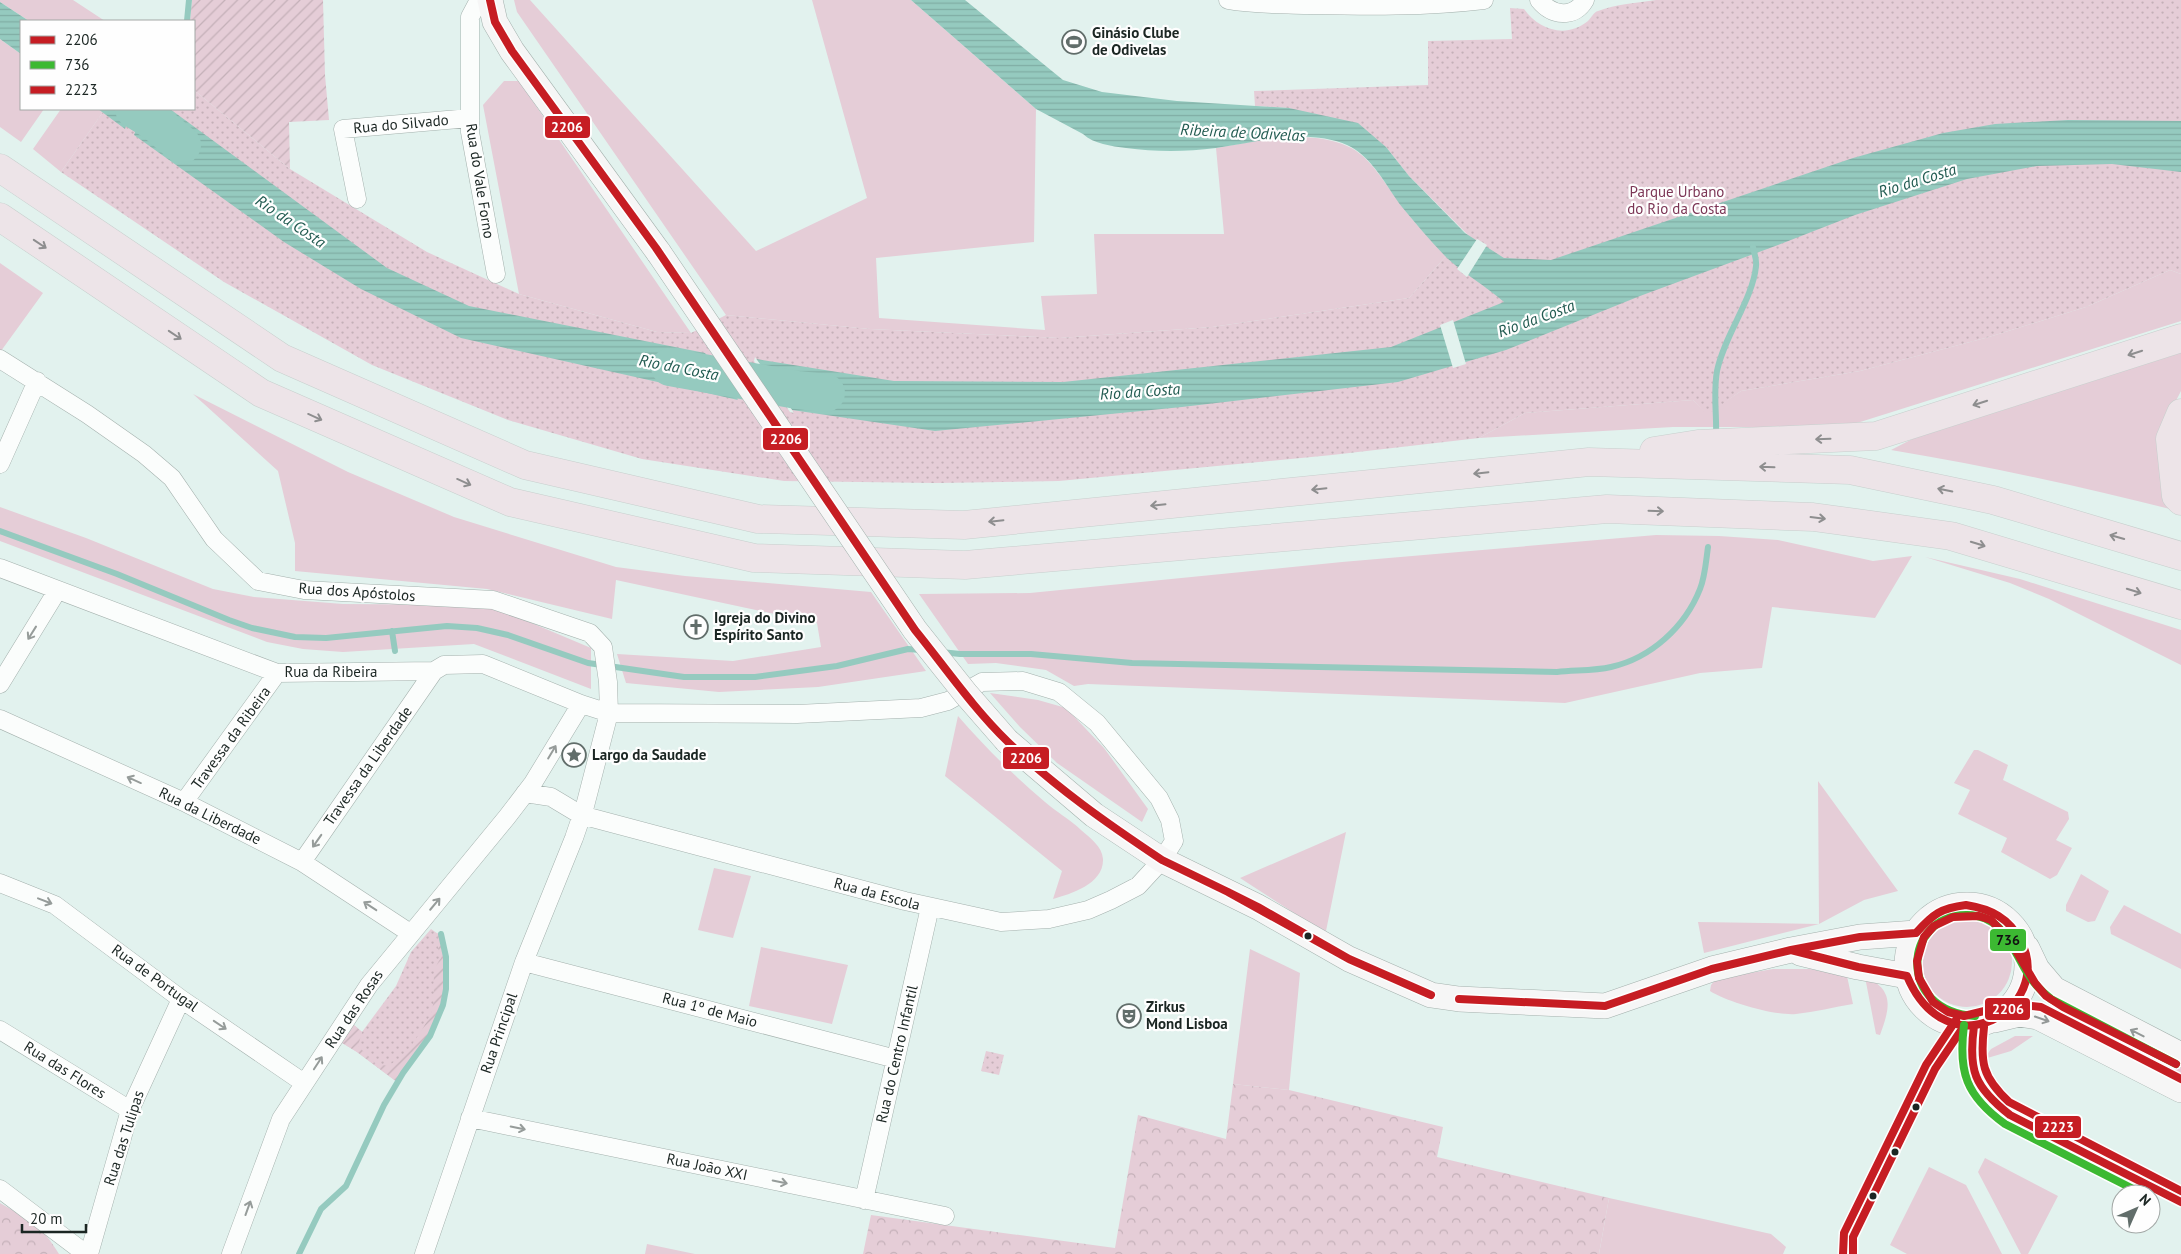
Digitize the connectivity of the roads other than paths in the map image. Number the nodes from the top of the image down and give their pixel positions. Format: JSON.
{"nodes":[{"id":1,"x":479,"y":0,"type":"edge"},
{"id":2,"x":490,"y":0,"type":"edge"},
{"id":3,"x":1228,"y":0,"type":"edge"},
{"id":4,"x":1484,"y":0,"type":"edge"},
{"id":5,"x":1539,"y":0,"type":"edge"},
{"id":6,"x":1585,"y":0,"type":"edge"},
{"id":7,"x":470,"y":118,"type":"junction"},
{"id":8,"x":0,"y":168,"type":"edge"},
{"id":9,"x":357,"y":199,"type":"dead end"},
{"id":10,"x":0,"y":217,"type":"edge"},
{"id":11,"x":496,"y":274,"type":"dead end"},
{"id":12,"x":2181,"y":338,"type":"edge"},
{"id":13,"x":0,"y":359,"type":"edge"},
{"id":14,"x":37,"y":381,"type":"junction"},
{"id":15,"x":2181,"y":413,"type":"edge"},
{"id":16,"x":1589,"y":462,"type":"junction"},
{"id":17,"x":0,"y":464,"type":"edge"},
{"id":18,"x":2181,"y":501,"type":"edge"},
{"id":19,"x":2181,"y":556,"type":"edge"},
{"id":20,"x":0,"y":568,"type":"edge"},
{"id":21,"x":57,"y":591,"type":"junction"},
{"id":22,"x":2181,"y":604,"type":"edge"},
{"id":23,"x":434,"y":671,"type":"junction"},
{"id":24,"x":278,"y":673,"type":"junction"},
{"id":25,"x":0,"y":684,"type":"edge"},
{"id":26,"x":581,"y":704,"type":"junction"},
{"id":27,"x":609,"y":713,"type":"junction"},
{"id":28,"x":0,"y":719,"type":"edge"},
{"id":29,"x":525,"y":793,"type":"junction"},
{"id":30,"x":184,"y":802,"type":"junction"},
{"id":31,"x":581,"y":815,"type":"junction"},
{"id":32,"x":1162,"y":860,"type":"junction"},
{"id":33,"x":302,"y":862,"type":"junction"},
{"id":34,"x":0,"y":883,"type":"edge"},
{"id":35,"x":930,"y":907,"type":"junction"},
{"id":36,"x":410,"y":932,"type":"junction"},
{"id":37,"x":1916,"y":933,"type":"junction"},
{"id":38,"x":2021,"y":937,"type":"junction"},
{"id":39,"x":1790,"y":950,"type":"junction"},
{"id":40,"x":524,"y":962,"type":"junction"},
{"id":41,"x":1907,"y":976,"type":"junction"},
{"id":42,"x":181,"y":998,"type":"junction"},
{"id":43,"x":1994,"y":1020,"type":"junction"},
{"id":44,"x":0,"y":1030,"type":"edge"},
{"id":45,"x":2181,"y":1055,"type":"edge"},
{"id":46,"x":896,"y":1058,"type":"junction"},
{"id":47,"x":304,"y":1083,"type":"junction"},
{"id":48,"x":2181,"y":1090,"type":"edge"},
{"id":49,"x":130,"y":1110,"type":"junction"},
{"id":50,"x":470,"y":1118,"type":"junction"},
{"id":51,"x":0,"y":1190,"type":"edge"},
{"id":52,"x":864,"y":1200,"type":"junction"},
{"id":53,"x":944,"y":1216,"type":"dead end"},
{"id":54,"x":88,"y":1254,"type":"edge"},
{"id":55,"x":231,"y":1254,"type":"edge"},
{"id":56,"x":424,"y":1254,"type":"edge"}],
"edges":[{"from":1,"to":7,"type":"street","name":"Rua do Vale Forno"},
{"from":2,"to":32,"type":"street","bridge":true},
{"from":3,"to":4,"type":"street"},
{"from":5,"to":6,"type":"street"},
{"from":7,"to":9,"type":"street","name":"Rua do Silvado"},
{"from":7,"to":11,"type":"street","name":"Rua do Vale Forno"},
{"from":16,"to":8,"type":"highway","one_way":true},
{"from":10,"to":22,"type":"highway","one_way":true},
{"from":12,"to":16,"type":"highway","one_way":true},
{"from":13,"to":14,"type":"street","name":"Rua dos Apóstolos"},
{"from":14,"to":17,"type":"street"},
{"from":14,"to":27,"type":"street","name":"Rua dos Apóstolos"},
{"from":15,"to":18,"type":"highway"},
{"from":19,"to":16,"type":"highway","one_way":true},
{"from":20,"to":21,"type":"street","name":"Rua da Ribeira"},
{"from":21,"to":24,"type":"street","name":"Rua da Ribeira"},
{"from":21,"to":25,"type":"street","one_way":true},
{"from":23,"to":24,"type":"street","name":"Rua da Ribeira"},
{"from":23,"to":26,"type":"street","name":"Rua da Ribeira"},
{"from":23,"to":33,"type":"street","name":"Travessa da Liberdade","one_way":true},
{"from":24,"to":30,"type":"street","name":"Travessa da Ribeira"},
{"from":26,"to":27,"type":"street","name":"Rua da Ribeira"},
{"from":29,"to":26,"type":"street","one_way":true},
{"from":27,"to":31,"type":"street","name":"Rua dos Apóstolos"},
{"from":27,"to":32,"type":"street","name":"Rua da Escola"},
{"from":30,"to":28,"type":"street","name":"Rua da Liberdade","one_way":true},
{"from":29,"to":31,"type":"street","name":"Rua da Escola"},
{"from":36,"to":29,"type":"street","name":"Rua das Rosas","one_way":true},
{"from":30,"to":33,"type":"street","name":"Rua da Liberdade"},
{"from":31,"to":35,"type":"street","name":"Rua da Escola"},
{"from":31,"to":40,"type":"street","name":"Rua Principal"},
{"from":32,"to":35,"type":"street","name":"Rua da Escola"},
{"from":32,"to":39,"type":"street"},
{"from":36,"to":33,"type":"street","name":"Rua da Liberdade","one_way":true},
{"from":34,"to":42,"type":"street","name":"Rua de Portugal","one_way":true},
{"from":35,"to":46,"type":"street","name":"Rua do Centro Infantil"},
{"from":47,"to":36,"type":"street","name":"Rua das Rosas","one_way":true},
{"from":37,"to":38,"type":"street"},
{"from":37,"to":39,"type":"street"},
{"from":37,"to":41,"type":"street"},
{"from":38,"to":43,"type":"street"},
{"from":45,"to":38,"type":"street","one_way":true},
{"from":39,"to":41,"type":"street"},
{"from":40,"to":46,"type":"street","name":"Rua 1º de Maio"},
{"from":40,"to":50,"type":"street","name":"Rua Principal"},
{"from":41,"to":43,"type":"street"},
{"from":42,"to":47,"type":"street","name":"Rua de Portugal","one_way":true},
{"from":42,"to":49,"type":"street","name":"Rua das Tulipas"},
{"from":43,"to":48,"type":"street","one_way":true},
{"from":44,"to":49,"type":"street","name":"Rua das Flores"},
{"from":46,"to":52,"type":"street","name":"Rua do Centro Infantil"},
{"from":55,"to":47,"type":"street","name":"Rua das Rosas","one_way":true},
{"from":49,"to":54,"type":"street","name":"Rua das Tulipas"},
{"from":50,"to":52,"type":"street","name":"Rua João XXI","one_way":true},
{"from":50,"to":56,"type":"street","name":"Rua Principal"},
{"from":51,"to":54,"type":"street"},
{"from":52,"to":53,"type":"street","name":"Rua João XXI"}]}
